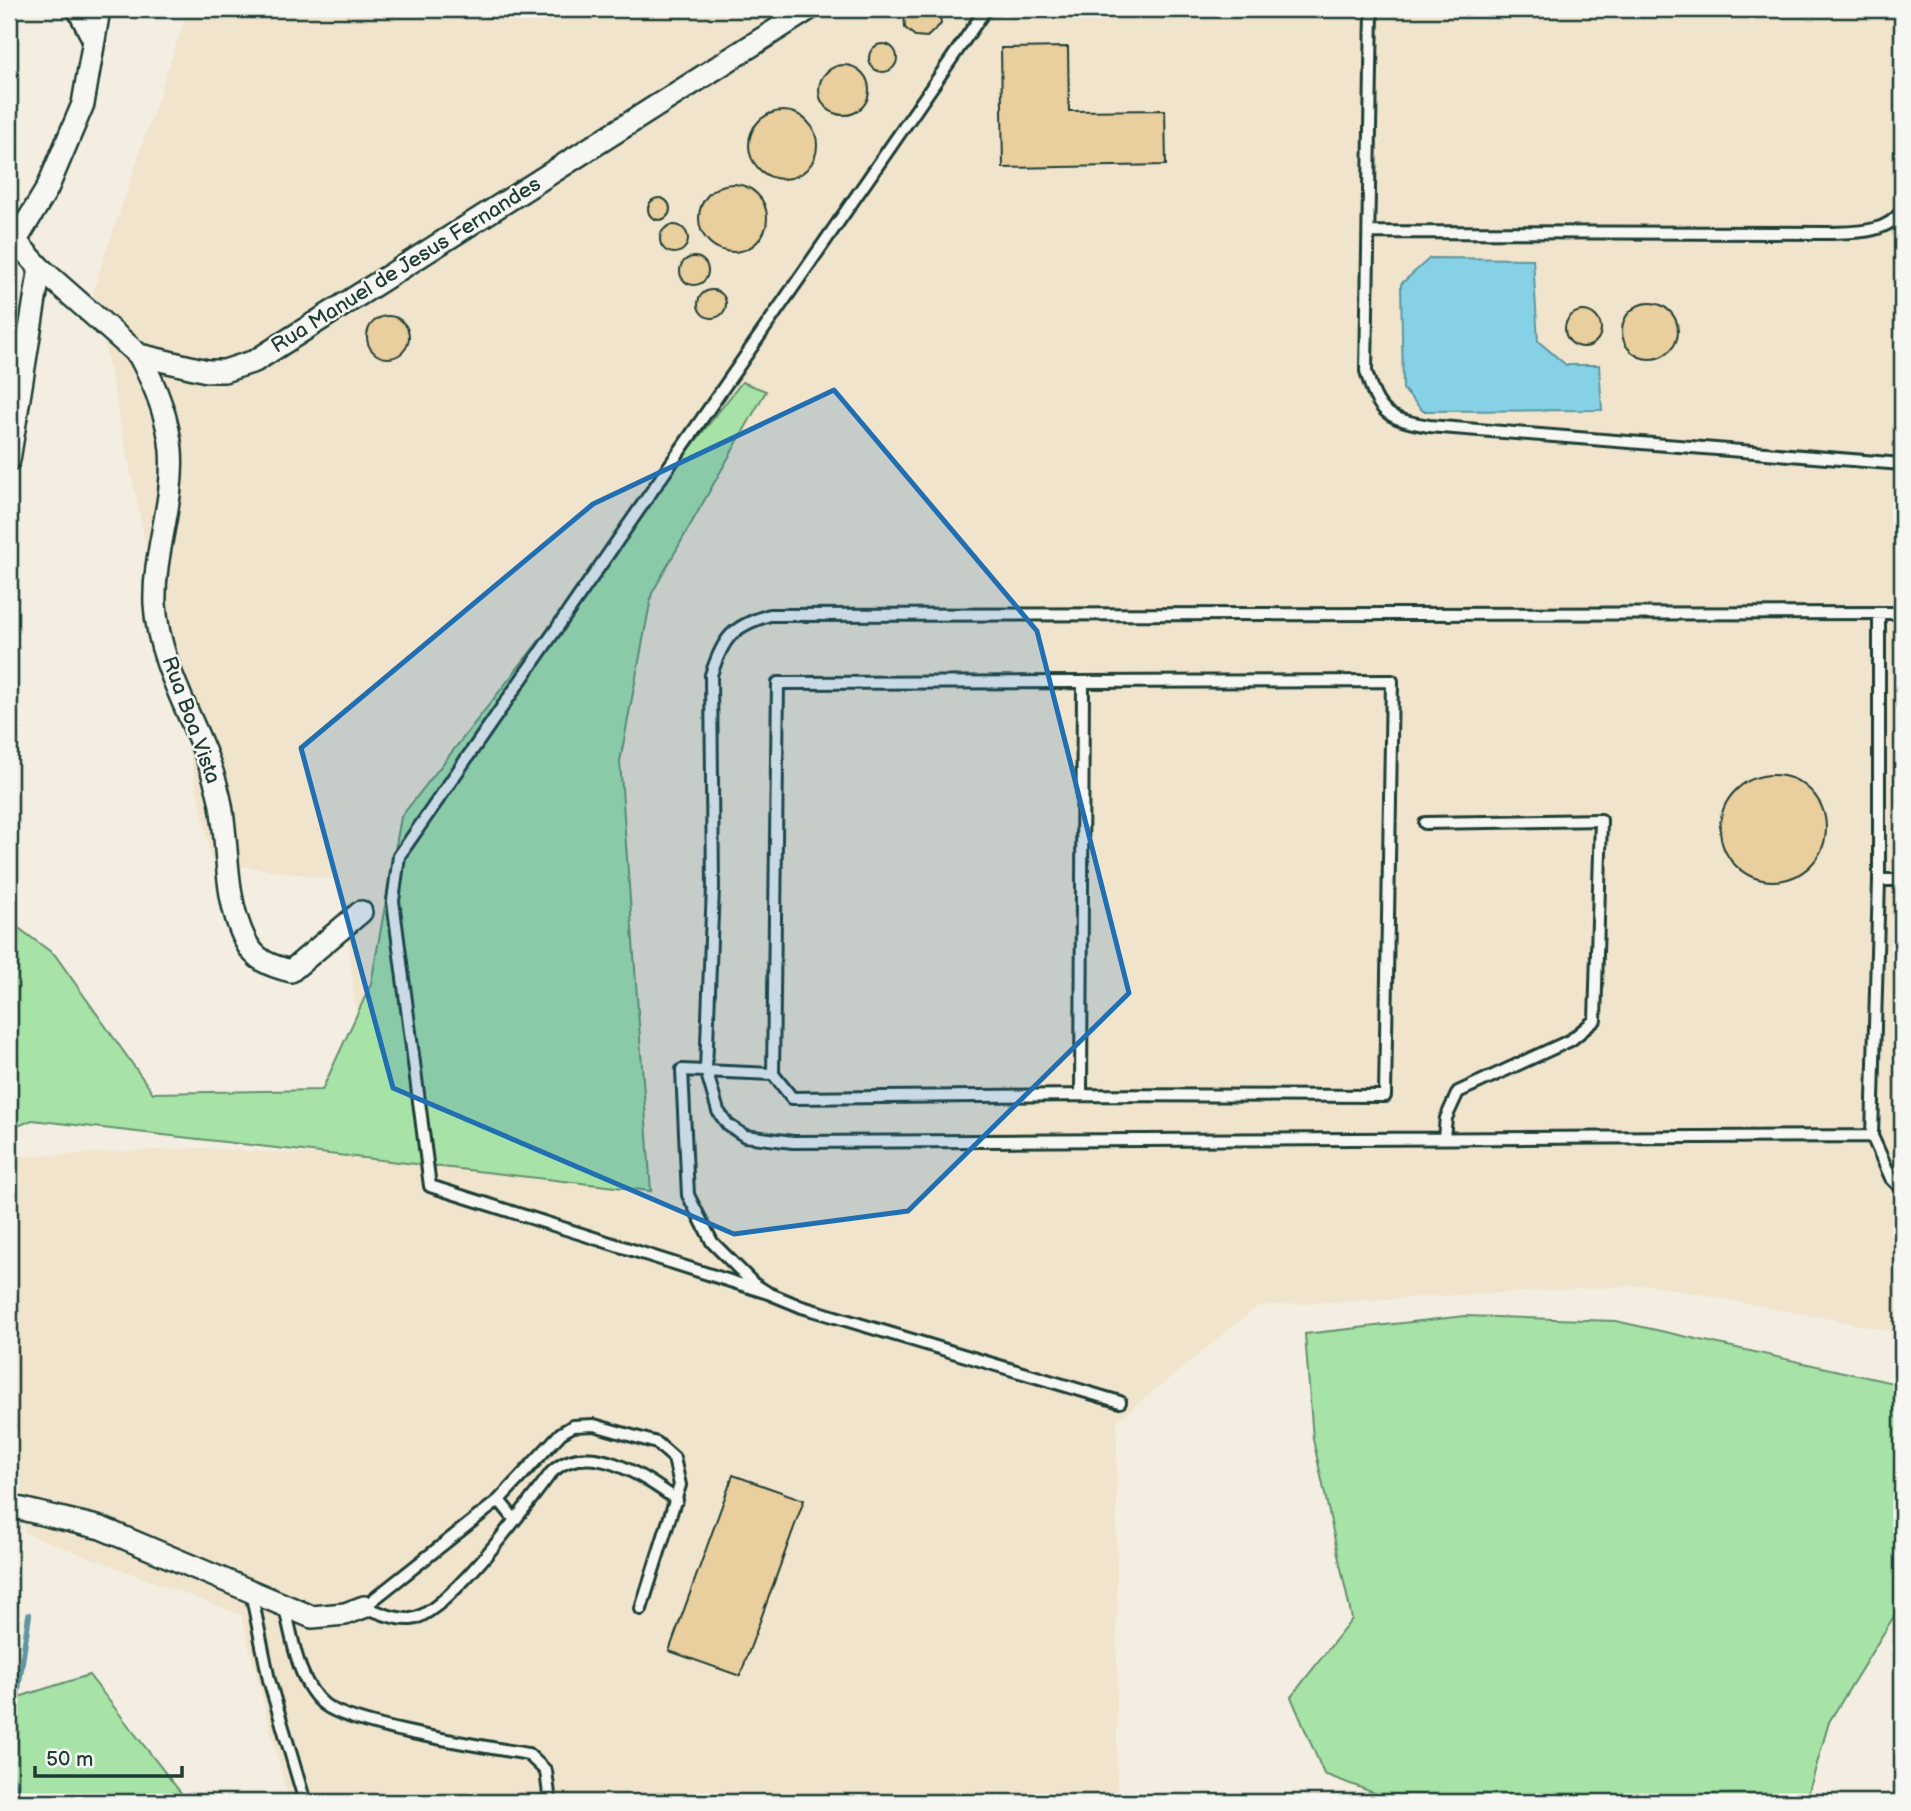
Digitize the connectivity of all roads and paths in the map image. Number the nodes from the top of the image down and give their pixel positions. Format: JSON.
{"nodes":[{"id":1,"x":78,"y":9,"type":"edge"},
{"id":2,"x":99,"y":9,"type":"edge"},
{"id":3,"x":809,"y":9,"type":"edge"},
{"id":4,"x":986,"y":9,"type":"edge"},
{"id":5,"x":1372,"y":9,"type":"edge"},
{"id":6,"x":94,"y":40,"type":"junction"},
{"id":7,"x":1902,"y":210,"type":"edge"},
{"id":8,"x":1369,"y":232,"type":"junction"},
{"id":9,"x":12,"y":238,"type":"edge"},
{"id":10,"x":40,"y":268,"type":"junction"},
{"id":11,"x":139,"y":355,"type":"junction"},
{"id":12,"x":9,"y":460,"type":"edge"},
{"id":13,"x":1902,"y":464,"type":"edge"},
{"id":14,"x":1902,"y":613,"type":"edge"},
{"id":15,"x":1879,"y":614,"type":"junction"},
{"id":16,"x":1083,"y":682,"type":"junction"},
{"id":17,"x":1425,"y":822,"type":"dead end"},
{"id":18,"x":1880,"y":880,"type":"junction"},
{"id":19,"x":1902,"y":880,"type":"edge"},
{"id":20,"x":361,"y":912,"type":"dead end"},
{"id":21,"x":706,"y":1070,"type":"junction"},
{"id":22,"x":773,"y":1074,"type":"junction"},
{"id":23,"x":1081,"y":1095,"type":"junction"},
{"id":24,"x":1872,"y":1136,"type":"junction"},
{"id":25,"x":1444,"y":1138,"type":"junction"},
{"id":26,"x":1902,"y":1189,"type":"edge"},
{"id":27,"x":768,"y":1293,"type":"junction"},
{"id":28,"x":1120,"y":1402,"type":"dead end"},
{"id":29,"x":499,"y":1500,"type":"junction"},
{"id":30,"x":677,"y":1500,"type":"junction"},
{"id":31,"x":9,"y":1506,"type":"edge"},
{"id":32,"x":515,"y":1520,"type":"junction"},
{"id":33,"x":251,"y":1592,"type":"junction"},
{"id":34,"x":364,"y":1607,"type":"junction"},
{"id":35,"x":285,"y":1608,"type":"junction"},
{"id":36,"x":640,"y":1609,"type":"dead end"},
{"id":37,"x":305,"y":1802,"type":"edge"},
{"id":38,"x":550,"y":1802,"type":"edge"}],
"edges":[{"from":1,"to":6,"type":"street"},
{"from":2,"to":6,"type":"street"},
{"from":3,"to":11,"type":"street","name":"Rua Manuel de Jesus Fernandes"},
{"from":4,"to":27,"type":"lane"},
{"from":5,"to":8,"type":"lane"},
{"from":6,"to":9,"type":"street"},
{"from":7,"to":8,"type":"lane"},
{"from":8,"to":13,"type":"lane"},
{"from":9,"to":10,"type":"street","name":"Rua Manuel de Jesus Fernandes"},
{"from":10,"to":11,"type":"street","name":"Rua Manuel de Jesus Fernandes"},
{"from":10,"to":12,"type":"street"},
{"from":11,"to":20,"type":"street","name":"Rua Boa Vista"},
{"from":14,"to":15,"type":"lane"},
{"from":15,"to":18,"type":"lane"},
{"from":15,"to":21,"type":"lane"},
{"from":16,"to":22,"type":"lane"},
{"from":16,"to":23,"type":"lane"},
{"from":16,"to":23,"type":"lane"},
{"from":17,"to":25,"type":"lane"},
{"from":18,"to":19,"type":"lane"},
{"from":18,"to":24,"type":"lane"},
{"from":21,"to":22,"type":"lane"},
{"from":21,"to":25,"type":"lane"},
{"from":21,"to":27,"type":"lane"},
{"from":22,"to":23,"type":"lane"},
{"from":24,"to":25,"type":"lane"},
{"from":24,"to":26,"type":"lane"},
{"from":27,"to":28,"type":"lane"},
{"from":29,"to":30,"type":"lane"},
{"from":29,"to":32,"type":"lane"},
{"from":29,"to":34,"type":"lane"},
{"from":30,"to":32,"type":"lane"},
{"from":30,"to":36,"type":"lane"},
{"from":31,"to":33,"type":"street"},
{"from":32,"to":34,"type":"lane"},
{"from":33,"to":35,"type":"street"},
{"from":33,"to":37,"type":"lane"},
{"from":34,"to":35,"type":"street"},
{"from":35,"to":38,"type":"lane"}]}
